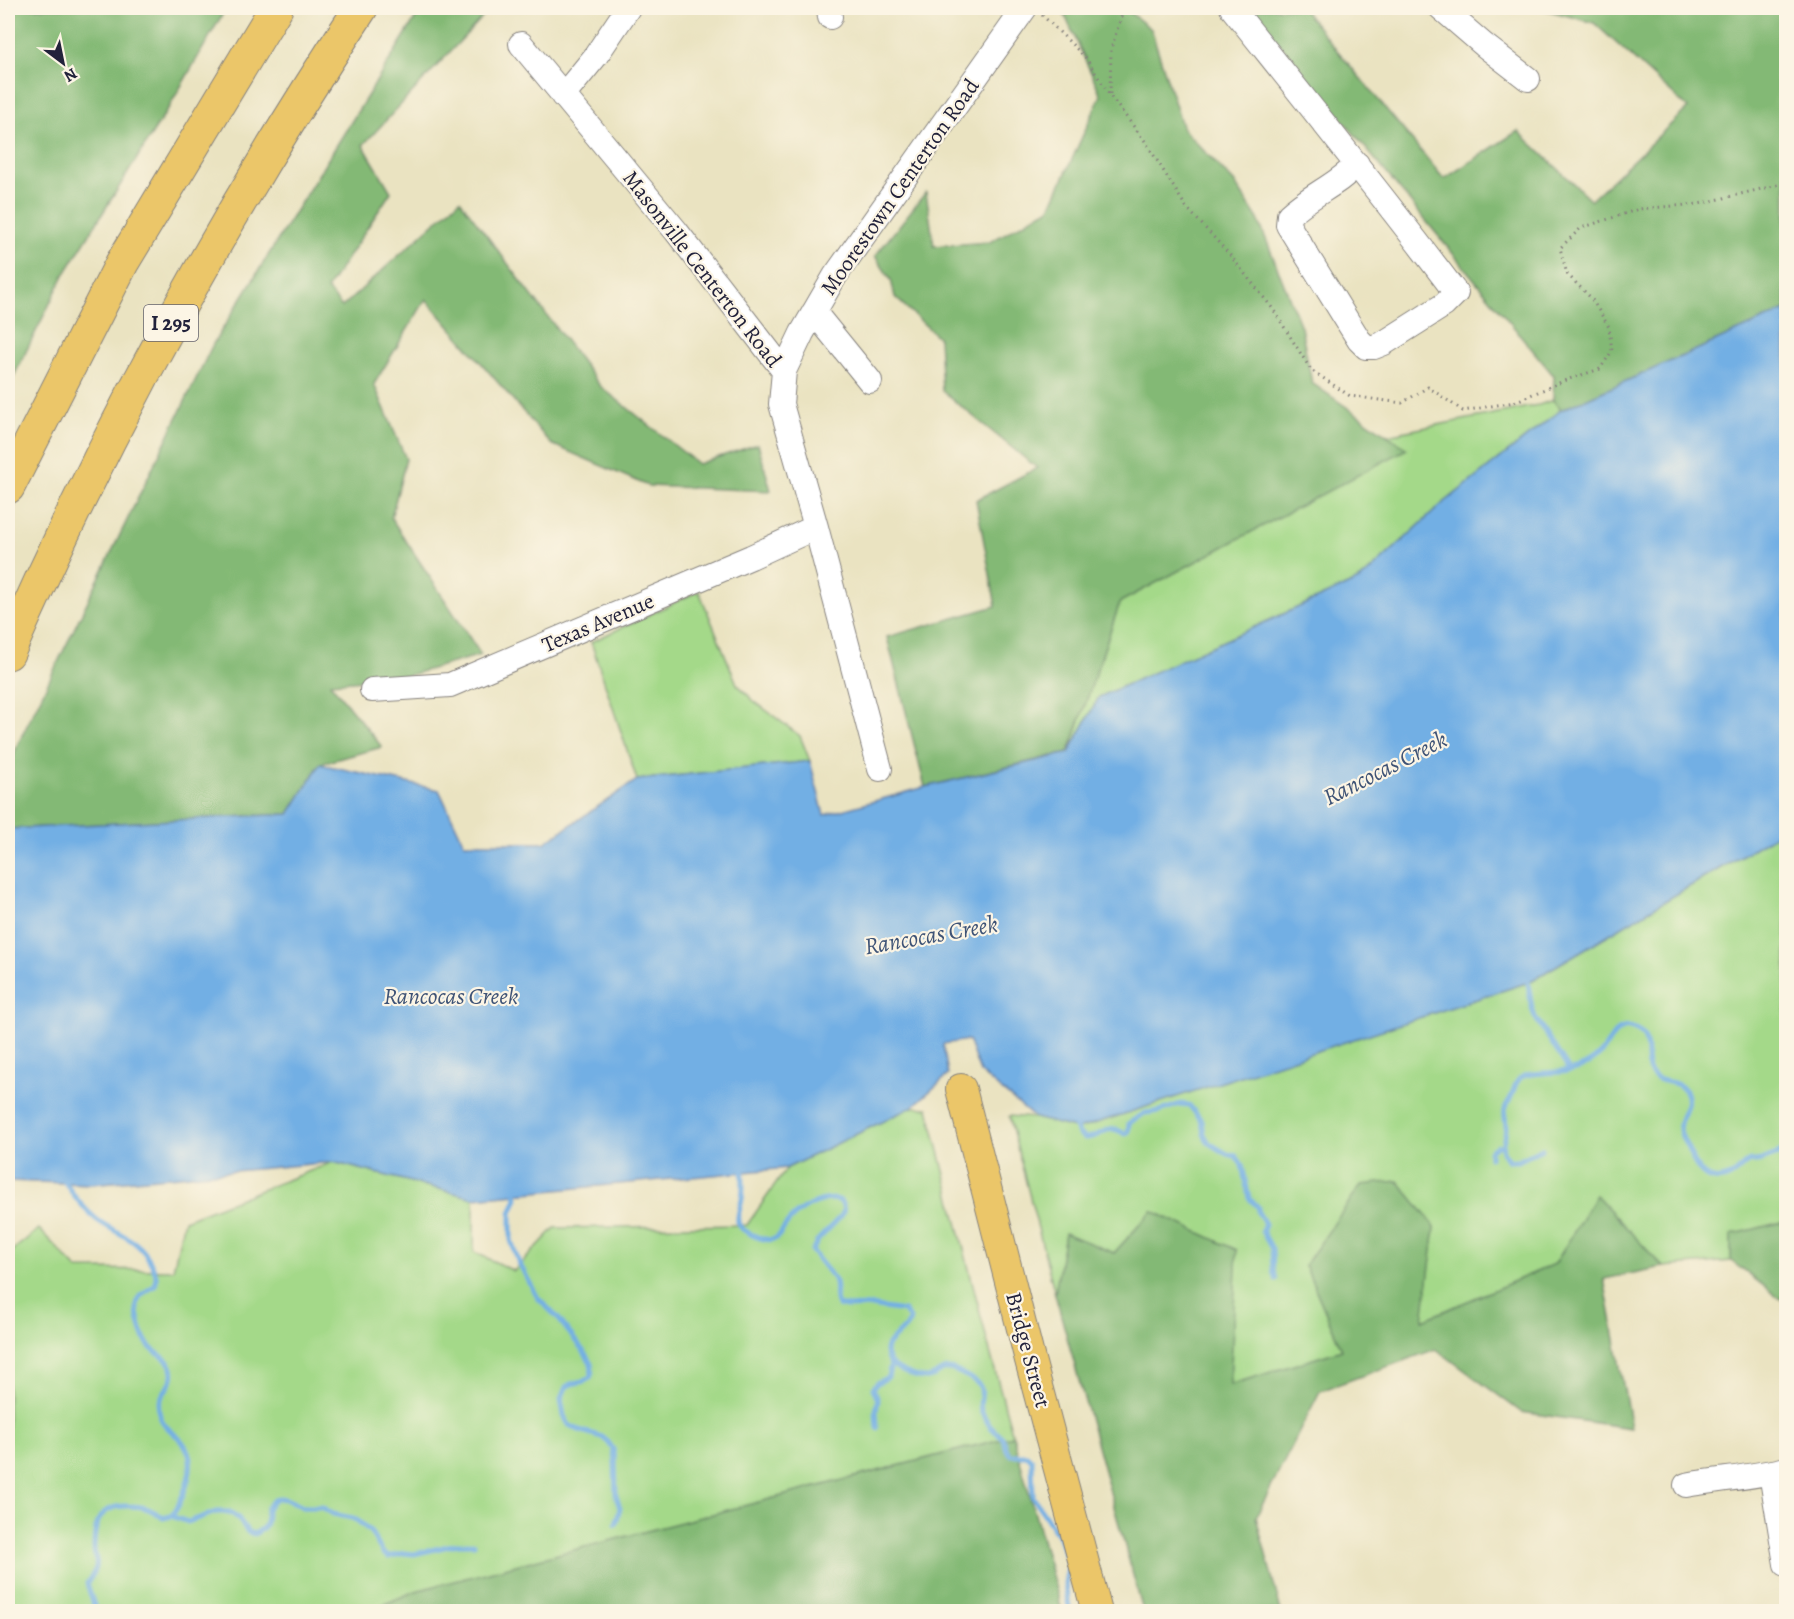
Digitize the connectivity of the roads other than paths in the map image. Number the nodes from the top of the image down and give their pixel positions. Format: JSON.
{"nodes":[{"id":1,"x":276,"y":8,"type":"edge"},
{"id":2,"x":361,"y":8,"type":"edge"},
{"id":3,"x":628,"y":8,"type":"edge"},
{"id":4,"x":1025,"y":8,"type":"edge"},
{"id":5,"x":1232,"y":8,"type":"edge"},
{"id":6,"x":1441,"y":8,"type":"edge"},
{"id":7,"x":521,"y":44,"type":"dead end"},
{"id":8,"x":1528,"y":79,"type":"dead end"},
{"id":9,"x":563,"y":96,"type":"junction"},
{"id":10,"x":1357,"y":164,"type":"junction"},
{"id":11,"x":814,"y":312,"type":"junction"},
{"id":12,"x":784,"y":371,"type":"junction"},
{"id":13,"x":870,"y":381,"type":"dead end"},
{"id":14,"x":8,"y":487,"type":"edge"},
{"id":15,"x":816,"y":527,"type":"junction"},
{"id":16,"x":8,"y":653,"type":"edge"},
{"id":17,"x":372,"y":690,"type":"dead end"},
{"id":18,"x":880,"y":770,"type":"dead end"},
{"id":19,"x":961,"y":1089,"type":"dead end"},
{"id":20,"x":1779,"y":1471,"type":"edge"},
{"id":21,"x":1686,"y":1485,"type":"dead end"},
{"id":22,"x":1786,"y":1564,"type":"edge"},
{"id":23,"x":1097,"y":1611,"type":"edge"}],
"edges":[{"from":1,"to":14,"type":"highway"},
{"from":2,"to":16,"type":"highway","number":"I 295"},
{"from":3,"to":9,"type":"street"},
{"from":4,"to":11,"type":"street","name":"Moorestown Centerton Road"},
{"from":5,"to":10,"type":"street"},
{"from":6,"to":8,"type":"street"},
{"from":7,"to":9,"type":"street","name":"Masonville Centerton Road"},
{"from":9,"to":12,"type":"street","name":"Masonville Centerton Road"},
{"from":10,"to":10,"type":"street"},
{"from":11,"to":12,"type":"street","name":"Moorestown Centerton Road"},
{"from":11,"to":13,"type":"street"},
{"from":12,"to":15,"type":"street","name":"Masonville Centerton Road"},
{"from":15,"to":17,"type":"street","name":"Texas Avenue"},
{"from":15,"to":18,"type":"street","name":"Masonville Centerton Road"},
{"from":19,"to":23,"type":"main road","name":"Bridge Street"},
{"from":20,"to":21,"type":"street"},
{"from":20,"to":22,"type":"street"}]}
